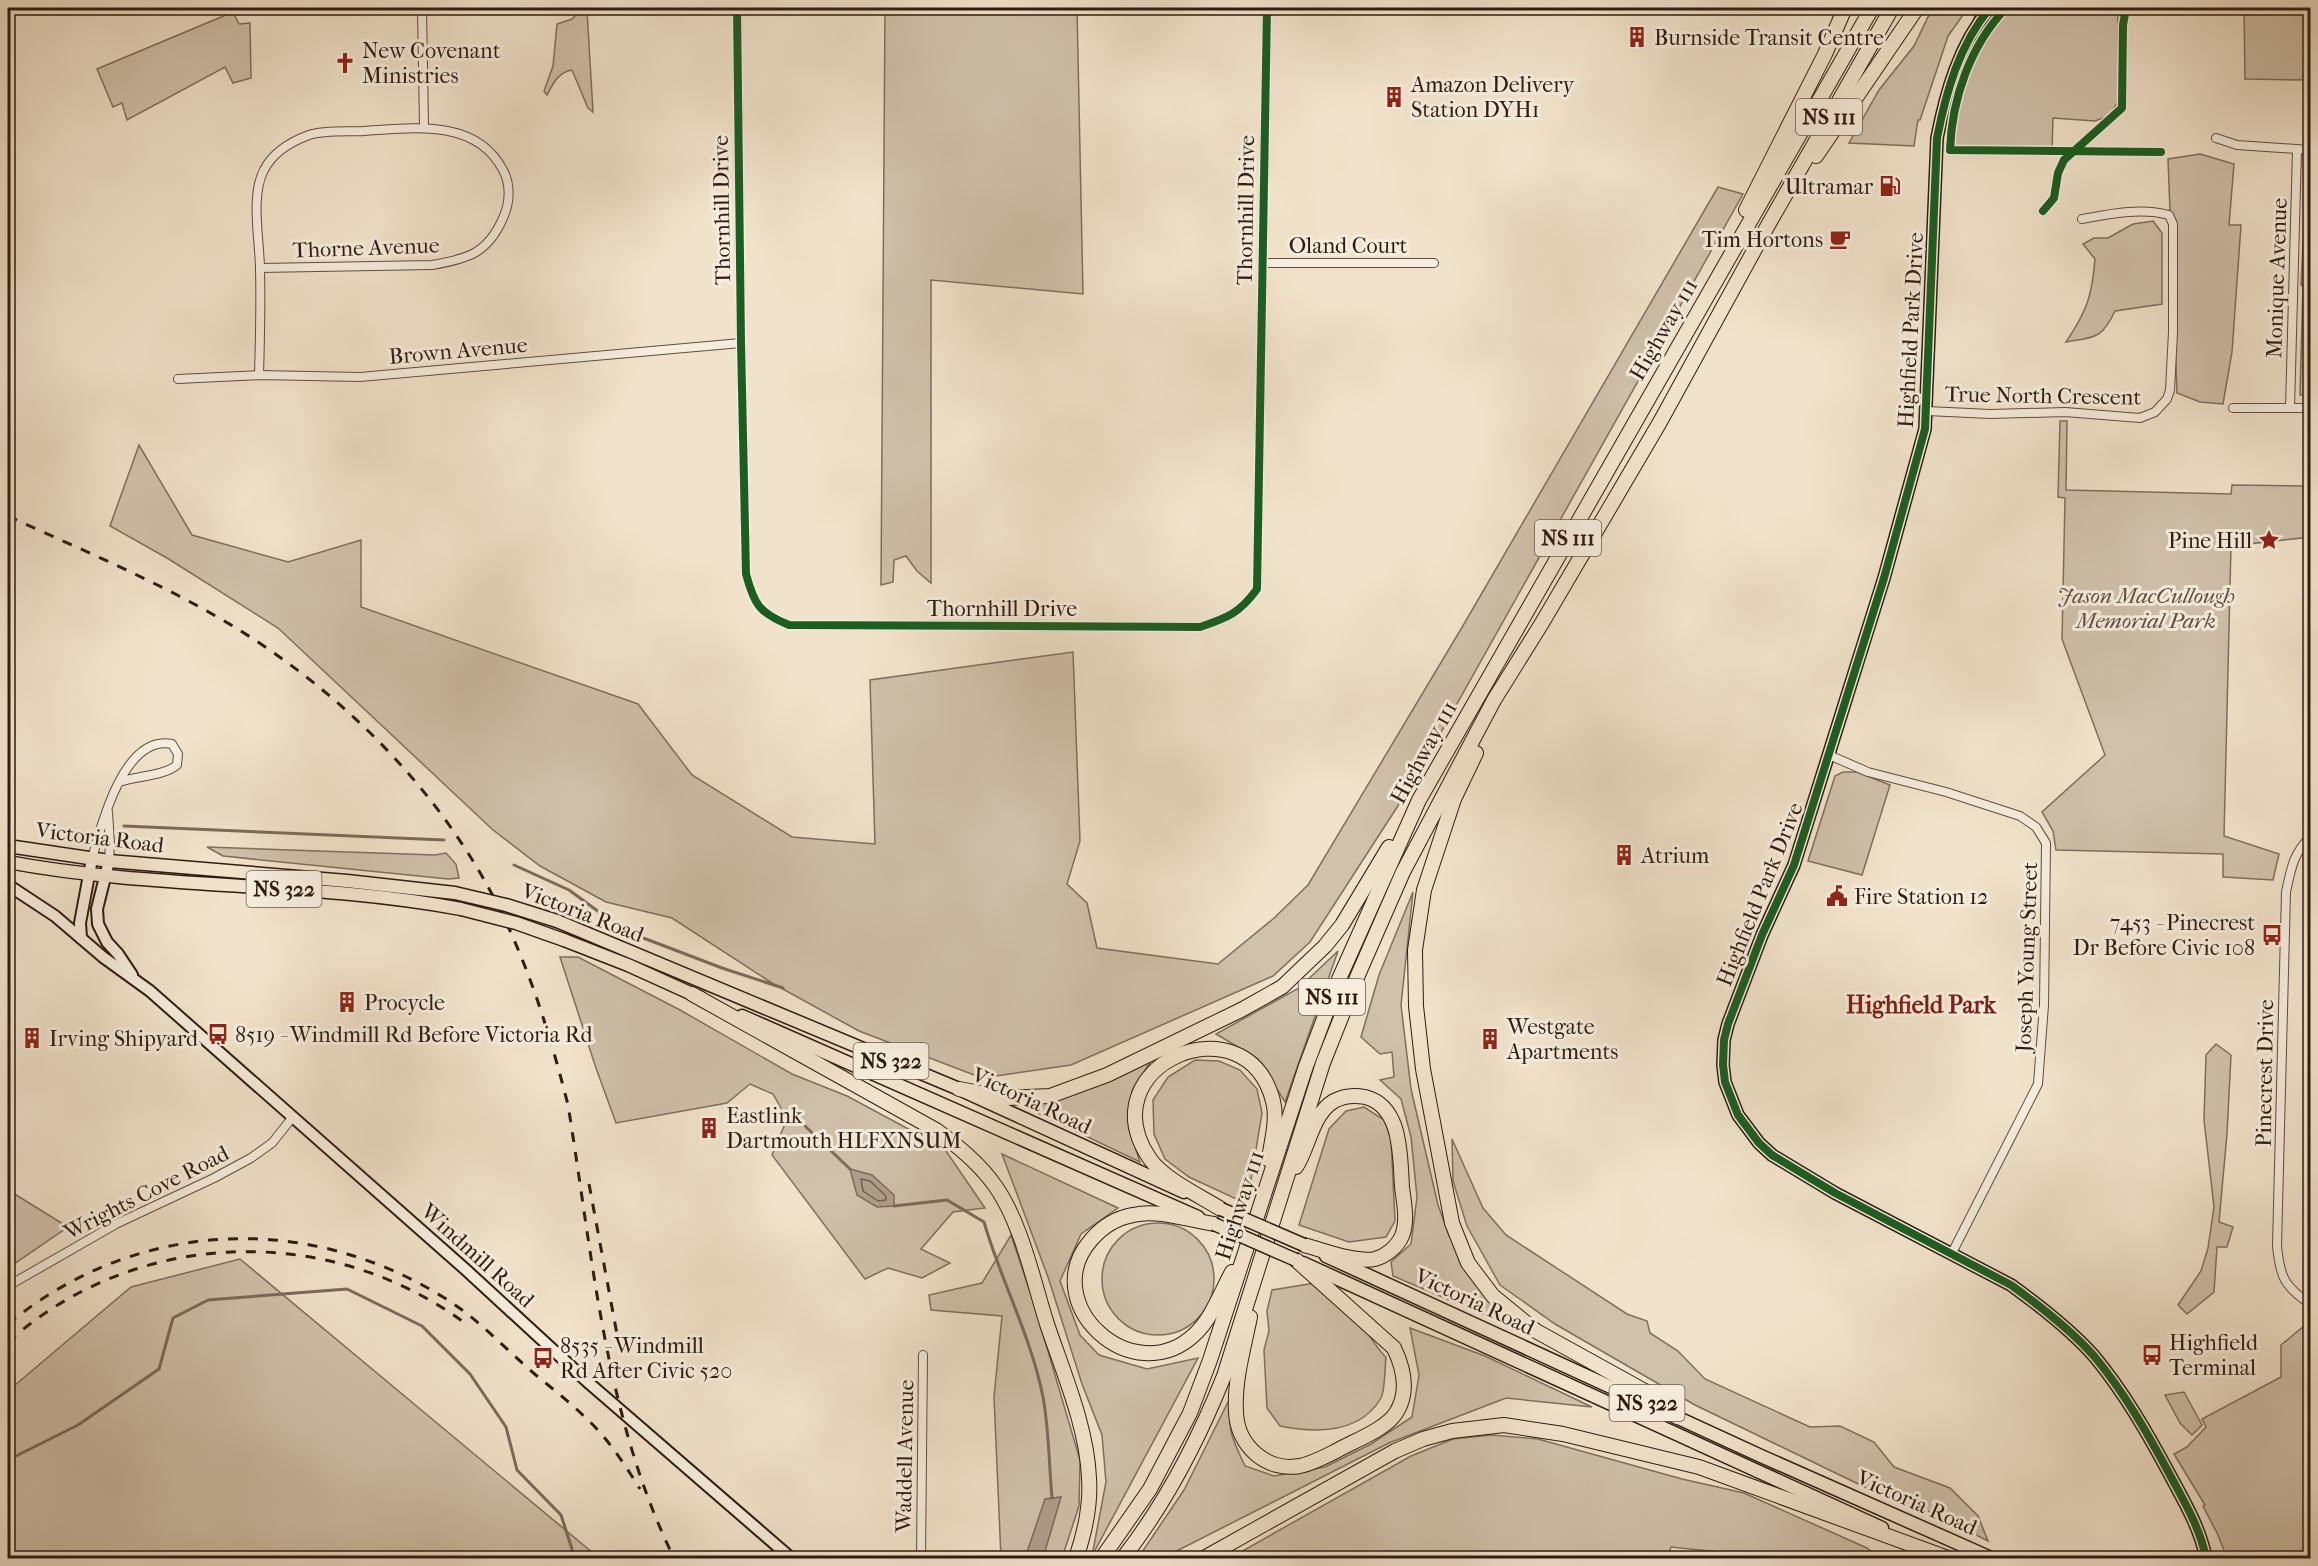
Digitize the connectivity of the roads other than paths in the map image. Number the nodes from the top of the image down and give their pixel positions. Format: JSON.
{"nodes":[{"id":1,"x":422,"y":8,"type":"edge"},
{"id":2,"x":737,"y":8,"type":"edge"},
{"id":3,"x":1267,"y":8,"type":"edge"},
{"id":4,"x":1845,"y":8,"type":"edge"},
{"id":5,"x":1872,"y":8,"type":"edge"},
{"id":6,"x":1892,"y":8,"type":"edge"},
{"id":7,"x":1917,"y":8,"type":"edge"},
{"id":8,"x":1990,"y":8,"type":"edge"},
{"id":9,"x":424,"y":127,"type":"junction"},
{"id":10,"x":2216,"y":138,"type":"dead end"},
{"id":11,"x":2297,"y":150,"type":"junction"},
{"id":12,"x":2310,"y":150,"type":"edge"},
{"id":13,"x":2082,"y":219,"type":"dead end"},
{"id":14,"x":1767,"y":227,"type":"junction"},
{"id":15,"x":1262,"y":263,"type":"junction"},
{"id":16,"x":1434,"y":263,"type":"dead end"},
{"id":17,"x":260,"y":268,"type":"junction"},
{"id":18,"x":1717,"y":276,"type":"junction"},
{"id":19,"x":741,"y":343,"type":"junction"},
{"id":20,"x":259,"y":375,"type":"junction"},
{"id":21,"x":178,"y":379,"type":"dead end"},
{"id":22,"x":2233,"y":408,"type":"dead end"},
{"id":23,"x":2290,"y":408,"type":"junction"},
{"id":24,"x":2310,"y":408,"type":"edge"},
{"id":25,"x":1928,"y":411,"type":"junction"},
{"id":26,"x":1494,"y":700,"type":"junction"},
{"id":27,"x":1829,"y":755,"type":"junction"},
{"id":28,"x":119,"y":782,"type":"junction"},
{"id":29,"x":1419,"y":800,"type":"junction"},
{"id":30,"x":108,"y":807,"type":"junction"},
{"id":31,"x":2310,"y":837,"type":"edge"},
{"id":32,"x":8,"y":846,"type":"edge"},
{"id":33,"x":92,"y":859,"type":"junction"},
{"id":34,"x":109,"y":861,"type":"junction"},
{"id":35,"x":8,"y":862,"type":"edge"},
{"id":36,"x":89,"y":874,"type":"junction"},
{"id":37,"x":105,"y":876,"type":"junction"},
{"id":38,"x":8,"y":885,"type":"edge"},
{"id":39,"x":81,"y":938,"type":"junction"},
{"id":40,"x":137,"y":983,"type":"junction"},
{"id":41,"x":692,"y":994,"type":"junction"},
{"id":42,"x":959,"y":1089,"type":"junction"},
{"id":43,"x":292,"y":1118,"type":"junction"},
{"id":44,"x":1282,"y":1189,"type":"junction"},
{"id":45,"x":1262,"y":1201,"type":"junction"},
{"id":46,"x":1221,"y":1209,"type":"junction"},
{"id":47,"x":1214,"y":1224,"type":"junction"},
{"id":48,"x":1252,"y":1232,"type":"junction"},
{"id":49,"x":1304,"y":1245,"type":"junction"},
{"id":50,"x":1952,"y":1253,"type":"junction"},
{"id":51,"x":1296,"y":1260,"type":"junction"},
{"id":52,"x":1258,"y":1266,"type":"junction"},
{"id":53,"x":8,"y":1286,"type":"edge"},
{"id":54,"x":2310,"y":1304,"type":"edge"},
{"id":55,"x":923,"y":1354,"type":"dead end"},
{"id":56,"x":1677,"y":1417,"type":"junction"},
{"id":57,"x":791,"y":1558,"type":"edge"},
{"id":58,"x":921,"y":1558,"type":"edge"},
{"id":59,"x":1076,"y":1558,"type":"edge"},
{"id":60,"x":1102,"y":1558,"type":"edge"},
{"id":61,"x":1124,"y":1558,"type":"edge"},
{"id":62,"x":1204,"y":1558,"type":"edge"},
{"id":63,"x":1948,"y":1558,"type":"edge"},
{"id":64,"x":1991,"y":1558,"type":"edge"},
{"id":65,"x":2206,"y":1558,"type":"edge"}],
"edges":[{"from":1,"to":9,"type":"street"},
{"from":2,"to":19,"type":"street","name":"Thornhill Drive"},
{"from":3,"to":15,"type":"street","name":"Thornhill Drive"},
{"from":4,"to":18,"type":"highway"},
{"from":5,"to":18,"type":"highway","name":"Highway 111","number":"NS 111"},
{"from":6,"to":14,"type":"highway","name":"Highway 111","number":"NS 111"},
{"from":7,"to":14,"type":"highway"},
{"from":8,"to":25,"type":"street","name":"Highfield Park Drive"},
{"from":9,"to":17,"type":"street","name":"Thorne Avenue"},
{"from":9,"to":17,"type":"street","name":"Thorne Avenue"},
{"from":10,"to":11,"type":"street"},
{"from":11,"to":12,"type":"street"},
{"from":11,"to":23,"type":"street","name":"Monique Avenue"},
{"from":13,"to":25,"type":"street","name":"True North Crescent"},
{"from":14,"to":26,"type":"highway","name":"Highway 111","number":"NS 111"},
{"from":15,"to":16,"type":"street","name":"Oland Court"},
{"from":15,"to":19,"type":"street","name":"Thornhill Drive"},
{"from":17,"to":20,"type":"street","name":"Thorne Avenue"},
{"from":18,"to":29,"type":"highway","name":"Highway 111","number":"NS 111"},
{"from":19,"to":20,"type":"street","name":"Brown Avenue"},
{"from":20,"to":21,"type":"street","name":"Brown Avenue"},
{"from":22,"to":23,"type":"street"},
{"from":23,"to":24,"type":"street"},
{"from":25,"to":27,"type":"street","name":"Highfield Park Drive"},
{"from":26,"to":44,"type":"highway","name":"Highway 111","number":"NS 111"},
{"from":26,"to":56,"type":"highway"},
{"from":27,"to":50,"type":"street","name":"Highfield Park Drive"},
{"from":27,"to":50,"type":"street","name":"Joseph Young Street"},
{"from":28,"to":28,"type":"street"},
{"from":28,"to":30,"type":"street"},
{"from":29,"to":42,"type":"highway"},
{"from":29,"to":45,"type":"highway","name":"Highway 111","number":"NS 111"},
{"from":30,"to":33,"type":"street"},
{"from":30,"to":34,"type":"street"},
{"from":31,"to":54,"type":"street","name":"Pinecrest Drive"},
{"from":32,"to":33,"type":"main road","name":"Victoria Road"},
{"from":33,"to":34,"type":"main road","name":"Victoria Road"},
{"from":33,"to":36,"type":"street"},
{"from":34,"to":37,"type":"street","name":"Windmill Road"},
{"from":34,"to":42,"type":"main road","name":"Victoria Road","number":"NS 322","bridge":true},
{"from":35,"to":36,"type":"main road","name":"Victoria Road","number":"NS 322"},
{"from":36,"to":37,"type":"main road","name":"Victoria Road","number":"NS 322"},
{"from":36,"to":39,"type":"street"},
{"from":37,"to":40,"type":"street","name":"Windmill Road"},
{"from":37,"to":41,"type":"main road","name":"Victoria Road","number":"NS 322","bridge":true},
{"from":38,"to":39,"type":"street","name":"Windmill Road"},
{"from":39,"to":40,"type":"street","name":"Windmill Road"},
{"from":40,"to":43,"type":"street","name":"Windmill Road"},
{"from":41,"to":47,"type":"main road","name":"Victoria Road","number":"NS 322"},
{"from":41,"to":59,"type":"highway"},
{"from":42,"to":46,"type":"main road","name":"Victoria Road","number":"NS 322"},
{"from":43,"to":53,"type":"street","name":"Wrights Cove Road"},
{"from":43,"to":57,"type":"street","name":"Windmill Road"},
{"from":44,"to":49,"type":"highway"},
{"from":44,"to":52,"type":"highway","name":"Highway 111","number":"NS 111"},
{"from":45,"to":46,"type":"highway"},
{"from":45,"to":48,"type":"highway","name":"Highway 111","number":"NS 111"},
{"from":46,"to":49,"type":"main road","name":"Victoria Road","number":"NS 322","bridge":true},
{"from":47,"to":48,"type":"highway"},
{"from":47,"to":51,"type":"main road","name":"Victoria Road","number":"NS 322","bridge":true},
{"from":48,"to":60,"type":"highway","name":"Highway 111","number":"NS 111"},
{"from":49,"to":56,"type":"main road","name":"Victoria Road","number":"NS 322"},
{"from":50,"to":65,"type":"street","name":"Highfield Park Drive"},
{"from":51,"to":52,"type":"highway"},
{"from":51,"to":63,"type":"main road","name":"Victoria Road","number":"NS 322"},
{"from":52,"to":61,"type":"highway","name":"Highway 111","number":"NS 111"},
{"from":55,"to":58,"type":"street","name":"Waddell Avenue"},
{"from":56,"to":64,"type":"main road","name":"Victoria Road","number":"NS 322"},
{"from":62,"to":63,"type":"highway"}]}
